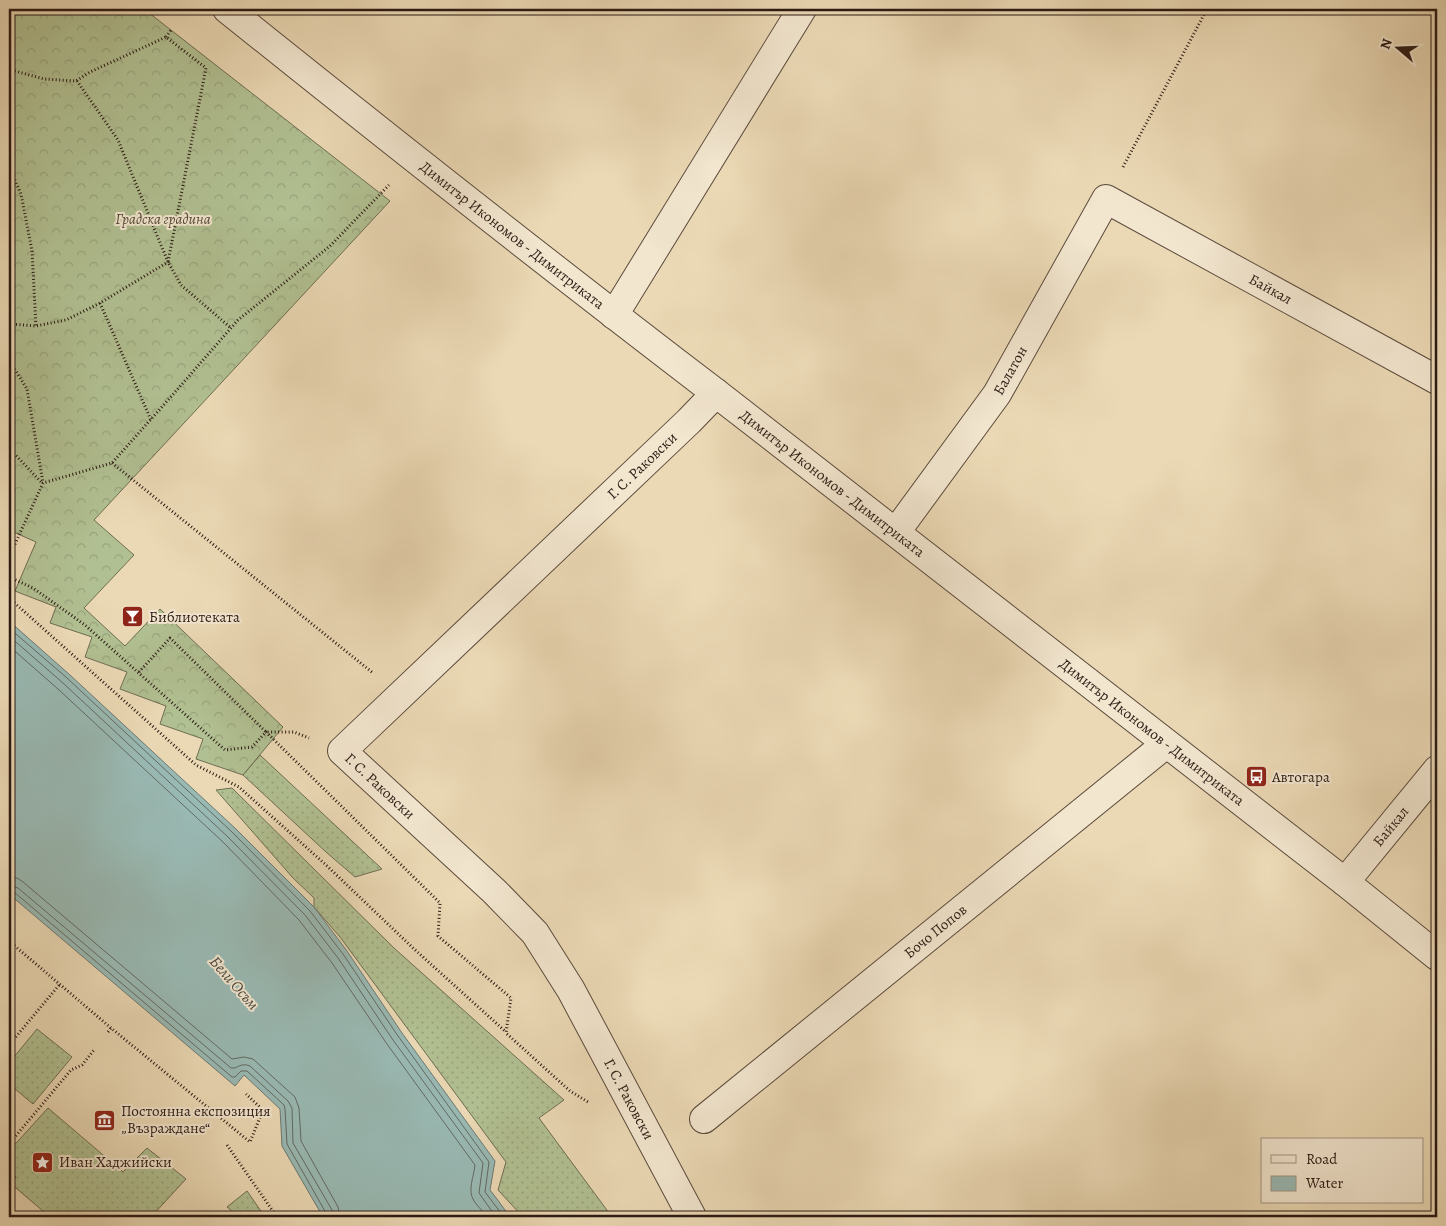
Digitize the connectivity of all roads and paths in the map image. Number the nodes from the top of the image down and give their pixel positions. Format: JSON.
{"nodes":[{"id":1,"x":227,"y":9,"type":"edge"},
{"id":2,"x":802,"y":9,"type":"edge"},
{"id":3,"x":1206,"y":9,"type":"edge"},
{"id":4,"x":171,"y":30,"type":"dead end"},
{"id":5,"x":166,"y":37,"type":"junction"},
{"id":6,"x":9,"y":67,"type":"edge"},
{"id":7,"x":76,"y":81,"type":"junction"},
{"id":8,"x":414,"y":158,"type":"junction"},
{"id":9,"x":9,"y":167,"type":"edge"},
{"id":10,"x":1106,"y":199,"type":"junction"},
{"id":11,"x":168,"y":262,"type":"junction"},
{"id":12,"x":100,"y":302,"type":"junction"},
{"id":13,"x":614,"y":315,"type":"junction"},
{"id":14,"x":9,"y":324,"type":"edge"},
{"id":15,"x":36,"y":326,"type":"junction"},
{"id":16,"x":231,"y":328,"type":"junction"},
{"id":17,"x":9,"y":360,"type":"edge"},
{"id":18,"x":1437,"y":380,"type":"edge"},
{"id":19,"x":716,"y":393,"type":"junction"},
{"id":20,"x":151,"y":420,"type":"junction"},
{"id":21,"x":9,"y":448,"type":"edge"},
{"id":22,"x":112,"y":463,"type":"junction"},
{"id":23,"x":43,"y":483,"type":"junction"},
{"id":24,"x":896,"y":532,"type":"junction"},
{"id":25,"x":9,"y":557,"type":"edge"},
{"id":26,"x":9,"y":577,"type":"edge"},
{"id":27,"x":9,"y":598,"type":"edge"},
{"id":28,"x":139,"y":672,"type":"junction"},
{"id":29,"x":401,"y":695,"type":"junction"},
{"id":30,"x":266,"y":732,"type":"junction"},
{"id":31,"x":294,"y":732,"type":"dead end"},
{"id":32,"x":1166,"y":744,"type":"junction"},
{"id":33,"x":1437,"y":770,"type":"edge"},
{"id":34,"x":1345,"y":882,"type":"junction"},
{"id":35,"x":9,"y":941,"type":"edge"},
{"id":36,"x":1437,"y":956,"type":"edge"},
{"id":37,"x":60,"y":984,"type":"junction"},
{"id":38,"x":112,"y":1028,"type":"junction"},
{"id":39,"x":108,"y":1032,"type":"dead end"},
{"id":40,"x":506,"y":1033,"type":"junction"},
{"id":41,"x":9,"y":1045,"type":"edge"},
{"id":42,"x":94,"y":1050,"type":"dead end"},
{"id":43,"x":246,"y":1094,"type":"dead end"},
{"id":44,"x":595,"y":1106,"type":"dead end"},
{"id":45,"x":704,"y":1118,"type":"dead end"},
{"id":46,"x":9,"y":1144,"type":"edge"},
{"id":47,"x":227,"y":1145,"type":"dead end"},
{"id":48,"x":277,"y":1217,"type":"edge"},
{"id":49,"x":692,"y":1217,"type":"edge"}],
"edges":[{"from":1,"to":8,"type":"street","name":"Димитър Икономов - Димитриката"},
{"from":2,"to":13,"type":"street"},
{"from":3,"to":10,"type":"path"},
{"from":4,"to":5,"type":"path"},
{"from":5,"to":7,"type":"path"},
{"from":5,"to":11,"type":"path"},
{"from":6,"to":7,"type":"path"},
{"from":7,"to":11,"type":"path"},
{"from":8,"to":13,"type":"street","name":"Димитър Икономов - Димитриката"},
{"from":8,"to":16,"type":"path"},
{"from":9,"to":15,"type":"path"},
{"from":10,"to":18,"type":"street","name":"Байкал"},
{"from":10,"to":24,"type":"street","name":"Балатон"},
{"from":11,"to":12,"type":"path"},
{"from":11,"to":16,"type":"path"},
{"from":12,"to":15,"type":"path"},
{"from":12,"to":20,"type":"path"},
{"from":13,"to":19,"type":"street","name":"Димитър Икономов - Димитриката"},
{"from":14,"to":15,"type":"path"},
{"from":16,"to":20,"type":"path"},
{"from":17,"to":23,"type":"path"},
{"from":19,"to":24,"type":"street","name":"Димитър Икономов - Димитриката"},
{"from":19,"to":29,"type":"street","name":"Г. С. Раковски"},
{"from":20,"to":22,"type":"path"},
{"from":21,"to":23,"type":"path"},
{"from":22,"to":23,"type":"path"},
{"from":22,"to":29,"type":"path"},
{"from":23,"to":25,"type":"path"},
{"from":24,"to":32,"type":"street","name":"Димитър Икономов - Димитриката"},
{"from":26,"to":28,"type":"path"},
{"from":27,"to":40,"type":"path"},
{"from":28,"to":30,"type":"path"},
{"from":28,"to":30,"type":"path"},
{"from":29,"to":49,"type":"street","name":"Г. С. Раковски"},
{"from":30,"to":31,"type":"path"},
{"from":30,"to":40,"type":"path"},
{"from":32,"to":34,"type":"street","name":"Димитър Икономов - Димитриката"},
{"from":32,"to":45,"type":"street","name":"Бочо Попов"},
{"from":33,"to":34,"type":"street","name":"Байкал"},
{"from":34,"to":36,"type":"street","name":"Димитър Икономов - Димитриката"},
{"from":35,"to":37,"type":"path"},
{"from":37,"to":38,"type":"path"},
{"from":37,"to":41,"type":"path"},
{"from":38,"to":39,"type":"path"},
{"from":38,"to":43,"type":"path"},
{"from":40,"to":44,"type":"path"},
{"from":42,"to":46,"type":"path"},
{"from":47,"to":48,"type":"path"}]}
